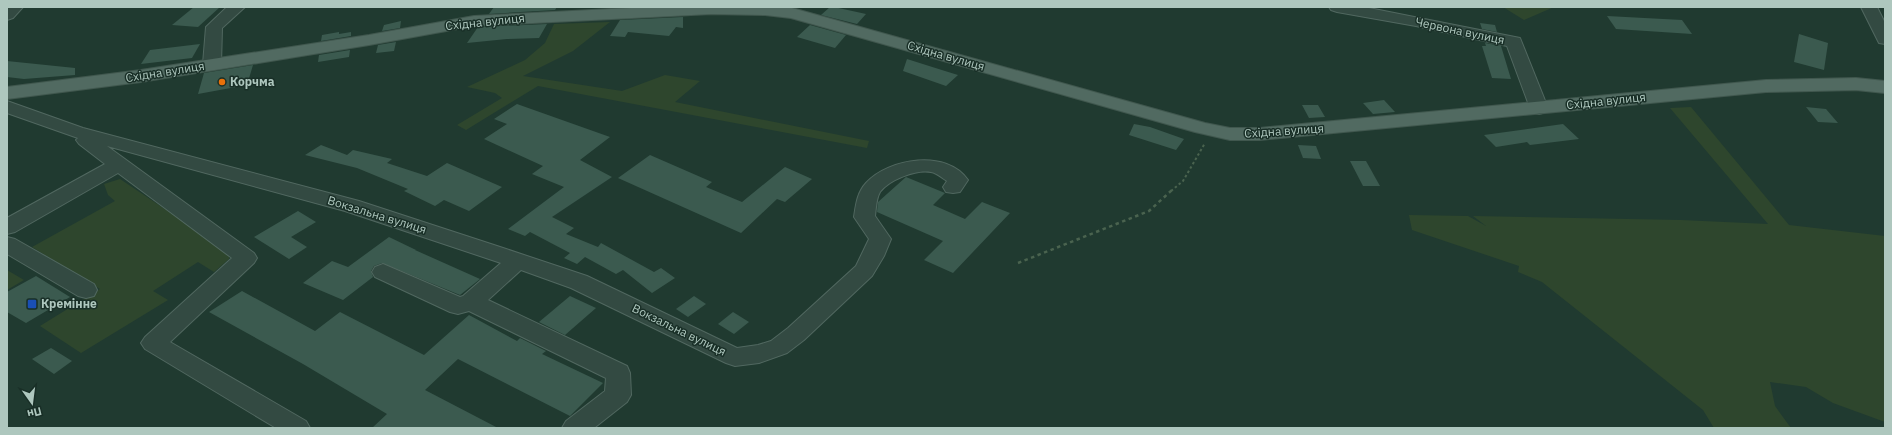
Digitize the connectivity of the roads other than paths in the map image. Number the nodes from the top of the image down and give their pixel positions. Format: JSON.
{"nodes":[{"id":1,"x":15,"y":7,"type":"edge"},
{"id":2,"x":236,"y":7,"type":"edge"},
{"id":3,"x":1337,"y":7,"type":"edge"},
{"id":4,"x":1869,"y":7,"type":"edge"},
{"id":5,"x":795,"y":10,"type":"edge"},
{"id":6,"x":7,"y":15,"type":"edge"},
{"id":7,"x":1885,"y":39,"type":"edge"},
{"id":8,"x":212,"y":64,"type":"junction"},
{"id":9,"x":1885,"y":87,"type":"edge"},
{"id":10,"x":7,"y":94,"type":"edge"},
{"id":11,"x":7,"y":107,"type":"edge"},
{"id":12,"x":1539,"y":108,"type":"junction"},
{"id":13,"x":76,"y":132,"type":"junction"},
{"id":14,"x":119,"y":164,"type":"junction"},
{"id":15,"x":953,"y":187,"type":"dead end"},
{"id":16,"x":7,"y":227,"type":"edge"},
{"id":17,"x":7,"y":244,"type":"edge"},
{"id":18,"x":517,"y":261,"type":"junction"},
{"id":19,"x":383,"y":272,"type":"dead end"},
{"id":20,"x":86,"y":290,"type":"dead end"},
{"id":21,"x":472,"y":302,"type":"junction"},
{"id":22,"x":297,"y":428,"type":"edge"},
{"id":23,"x":575,"y":428,"type":"edge"}],
"edges":[{"from":1,"to":6,"type":"street"},
{"from":2,"to":8,"type":"street"},
{"from":3,"to":12,"type":"street","name":"Червона вулиця"},
{"from":4,"to":7,"type":"street"},
{"from":5,"to":8,"type":"main road","name":"Східна вулиця"},
{"from":5,"to":12,"type":"main road","name":"Східна вулиця"},
{"from":8,"to":10,"type":"main road","name":"Східна вулиця"},
{"from":9,"to":12,"type":"main road","name":"Східна вулиця"},
{"from":11,"to":13,"type":"street","name":"Вокзальна вулиця"},
{"from":13,"to":14,"type":"street"},
{"from":13,"to":18,"type":"street","name":"Вокзальна вулиця"},
{"from":14,"to":16,"type":"street"},
{"from":14,"to":22,"type":"street"},
{"from":15,"to":18,"type":"street","name":"Вокзальна вулиця"},
{"from":17,"to":20,"type":"street"},
{"from":18,"to":21,"type":"street"},
{"from":19,"to":21,"type":"street"},
{"from":21,"to":23,"type":"street"}]}
